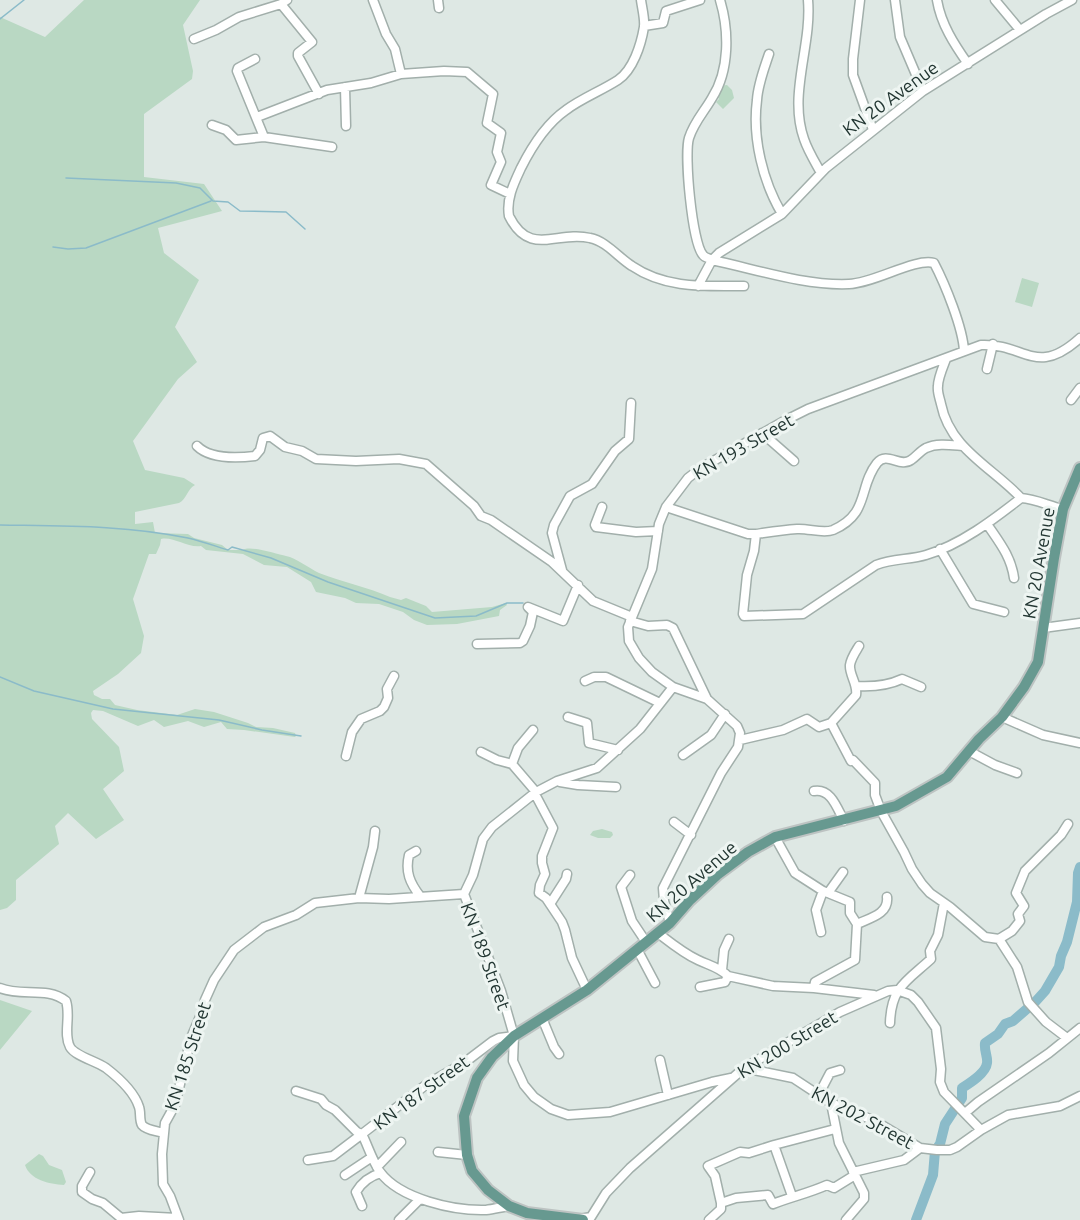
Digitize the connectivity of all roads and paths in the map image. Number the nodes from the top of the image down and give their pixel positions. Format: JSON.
{"nodes":[{"id":1,"x":373,"y":0,"type":"edge"},
{"id":2,"x":641,"y":0,"type":"edge"},
{"id":3,"x":700,"y":0,"type":"edge"},
{"id":4,"x":720,"y":0,"type":"edge"},
{"id":5,"x":808,"y":0,"type":"edge"},
{"id":6,"x":860,"y":0,"type":"edge"},
{"id":7,"x":896,"y":0,"type":"edge"},
{"id":8,"x":936,"y":0,"type":"edge"},
{"id":9,"x":995,"y":0,"type":"edge"},
{"id":10,"x":1072,"y":0,"type":"edge"},
{"id":11,"x":284,"y":2,"type":"edge"},
{"id":12,"x":644,"y":26,"type":"junction"},
{"id":13,"x":1020,"y":30,"type":"junction"},
{"id":14,"x":194,"y":39,"type":"dead end"},
{"id":15,"x":770,"y":54,"type":"dead end"},
{"id":16,"x":255,"y":59,"type":"dead end"},
{"id":17,"x":968,"y":64,"type":"junction"},
{"id":18,"x":401,"y":74,"type":"junction"},
{"id":19,"x":345,"y":87,"type":"junction"},
{"id":20,"x":923,"y":91,"type":"junction"},
{"id":21,"x":319,"y":94,"type":"junction"},
{"id":22,"x":257,"y":117,"type":"junction"},
{"id":23,"x":212,"y":125,"type":"dead end"},
{"id":24,"x":346,"y":126,"type":"dead end"},
{"id":25,"x":873,"y":130,"type":"junction"},
{"id":26,"x":264,"y":137,"type":"junction"},
{"id":27,"x":332,"y":147,"type":"dead end"},
{"id":28,"x":821,"y":173,"type":"junction"},
{"id":29,"x":510,"y":194,"type":"junction"},
{"id":30,"x":782,"y":214,"type":"junction"},
{"id":31,"x":712,"y":260,"type":"junction"},
{"id":32,"x":698,"y":286,"type":"junction"},
{"id":33,"x":744,"y":286,"type":"dead end"},
{"id":34,"x":1080,"y":338,"type":"edge"},
{"id":35,"x":993,"y":344,"type":"junction"},
{"id":36,"x":964,"y":351,"type":"junction"},
{"id":37,"x":946,"y":359,"type":"junction"},
{"id":38,"x":987,"y":369,"type":"dead end"},
{"id":39,"x":1080,"y":388,"type":"edge"},
{"id":40,"x":1071,"y":400,"type":"dead end"},
{"id":41,"x":631,"y":403,"type":"dead end"},
{"id":42,"x":762,"y":434,"type":"junction"},
{"id":43,"x":197,"y":446,"type":"dead end"},
{"id":44,"x":962,"y":446,"type":"junction"},
{"id":45,"x":794,"y":461,"type":"dead end"},
{"id":46,"x":1080,"y":468,"type":"edge"},
{"id":47,"x":1021,"y":498,"type":"junction"},
{"id":48,"x":602,"y":507,"type":"dead end"},
{"id":49,"x":666,"y":507,"type":"junction"},
{"id":50,"x":1063,"y":509,"type":"junction"},
{"id":51,"x":987,"y":524,"type":"junction"},
{"id":52,"x":658,"y":531,"type":"junction"},
{"id":53,"x":756,"y":534,"type":"junction"},
{"id":54,"x":940,"y":549,"type":"junction"},
{"id":55,"x":562,"y":570,"type":"junction"},
{"id":56,"x":1014,"y":578,"type":"dead end"},
{"id":57,"x":578,"y":585,"type":"junction"},
{"id":58,"x":1004,"y":612,"type":"dead end"},
{"id":59,"x":631,"y":619,"type":"junction"},
{"id":60,"x":1080,"y":623,"type":"edge"},
{"id":61,"x":1043,"y":628,"type":"junction"},
{"id":62,"x":477,"y":644,"type":"dead end"},
{"id":63,"x":859,"y":646,"type":"dead end"},
{"id":64,"x":394,"y":676,"type":"dead end"},
{"id":65,"x":585,"y":681,"type":"dead end"},
{"id":66,"x":856,"y":686,"type":"junction"},
{"id":67,"x":673,"y":687,"type":"junction"},
{"id":68,"x":921,"y":687,"type":"dead end"},
{"id":69,"x":707,"y":699,"type":"junction"},
{"id":70,"x":660,"y":703,"type":"junction"},
{"id":71,"x":725,"y":714,"type":"junction"},
{"id":72,"x":568,"y":717,"type":"dead end"},
{"id":73,"x":1002,"y":717,"type":"junction"},
{"id":74,"x":831,"y":723,"type":"junction"},
{"id":75,"x":533,"y":730,"type":"dead end"},
{"id":76,"x":740,"y":740,"type":"junction"},
{"id":77,"x":1080,"y":742,"type":"edge"},
{"id":78,"x":618,"y":750,"type":"junction"},
{"id":79,"x":969,"y":751,"type":"junction"},
{"id":80,"x":481,"y":752,"type":"dead end"},
{"id":81,"x":683,"y":755,"type":"dead end"},
{"id":82,"x":346,"y":756,"type":"dead end"},
{"id":83,"x":512,"y":764,"type":"junction"},
{"id":84,"x":1017,"y":773,"type":"dead end"},
{"id":85,"x":557,"y":781,"type":"junction"},
{"id":86,"x":615,"y":787,"type":"dead end"},
{"id":87,"x":814,"y":792,"type":"dead end"},
{"id":88,"x":535,"y":793,"type":"junction"},
{"id":89,"x":881,"y":810,"type":"junction"},
{"id":90,"x":844,"y":821,"type":"junction"},
{"id":91,"x":674,"y":822,"type":"dead end"},
{"id":92,"x":1068,"y":824,"type":"dead end"},
{"id":93,"x":375,"y":831,"type":"dead end"},
{"id":94,"x":691,"y":835,"type":"junction"},
{"id":95,"x":775,"y":837,"type":"junction"},
{"id":96,"x":416,"y":851,"type":"dead end"},
{"id":97,"x":843,"y":872,"type":"dead end"},
{"id":98,"x":567,"y":874,"type":"dead end"},
{"id":99,"x":630,"y":875,"type":"dead end"},
{"id":100,"x":825,"y":892,"type":"junction"},
{"id":101,"x":464,"y":894,"type":"junction"},
{"id":102,"x":420,"y":896,"type":"junction"},
{"id":103,"x":887,"y":897,"type":"dead end"},
{"id":104,"x":359,"y":898,"type":"junction"},
{"id":105,"x":944,"y":903,"type":"junction"},
{"id":106,"x":550,"y":904,"type":"junction"},
{"id":107,"x":670,"y":923,"type":"junction"},
{"id":108,"x":857,"y":924,"type":"junction"},
{"id":109,"x":821,"y":932,"type":"dead end"},
{"id":110,"x":658,"y":933,"type":"junction"},
{"id":111,"x":729,"y":939,"type":"dead end"},
{"id":112,"x":999,"y":939,"type":"junction"},
{"id":113,"x":641,"y":945,"type":"junction"},
{"id":114,"x":725,"y":973,"type":"junction"},
{"id":115,"x":656,"y":983,"type":"dead end"},
{"id":116,"x":700,"y":987,"type":"dead end"},
{"id":117,"x":0,"y":988,"type":"edge"},
{"id":118,"x":814,"y":988,"type":"junction"},
{"id":119,"x":587,"y":990,"type":"junction"},
{"id":120,"x":897,"y":990,"type":"junction"},
{"id":121,"x":875,"y":995,"type":"junction"},
{"id":122,"x":542,"y":1018,"type":"junction"},
{"id":123,"x":890,"y":1023,"type":"dead end"},
{"id":124,"x":1080,"y":1028,"type":"edge"},
{"id":125,"x":514,"y":1036,"type":"junction"},
{"id":126,"x":1067,"y":1038,"type":"junction"},
{"id":127,"x":559,"y":1054,"type":"dead end"},
{"id":128,"x":660,"y":1060,"type":"dead end"},
{"id":129,"x":744,"y":1068,"type":"junction"},
{"id":130,"x":840,"y":1070,"type":"dead end"},
{"id":131,"x":731,"y":1078,"type":"junction"},
{"id":132,"x":296,"y":1091,"type":"dead end"},
{"id":133,"x":819,"y":1094,"type":"junction"},
{"id":134,"x":668,"y":1095,"type":"junction"},
{"id":135,"x":1080,"y":1096,"type":"edge"},
{"id":136,"x":831,"y":1103,"type":"junction"},
{"id":137,"x":962,"y":1111,"type":"junction"},
{"id":138,"x":835,"y":1129,"type":"junction"},
{"id":139,"x":981,"y":1130,"type":"junction"},
{"id":140,"x":163,"y":1133,"type":"junction"},
{"id":141,"x":362,"y":1134,"type":"junction"},
{"id":142,"x":402,"y":1142,"type":"dead end"},
{"id":143,"x":774,"y":1145,"type":"junction"},
{"id":144,"x":920,"y":1148,"type":"junction"},
{"id":145,"x":438,"y":1152,"type":"dead end"},
{"id":146,"x":467,"y":1155,"type":"junction"},
{"id":147,"x":372,"y":1157,"type":"junction"},
{"id":148,"x":308,"y":1160,"type":"dead end"},
{"id":149,"x":379,"y":1170,"type":"junction"},
{"id":150,"x":90,"y":1172,"type":"dead end"},
{"id":151,"x":854,"y":1174,"type":"junction"},
{"id":152,"x":345,"y":1175,"type":"dead end"},
{"id":153,"x":792,"y":1197,"type":"junction"},
{"id":154,"x":420,"y":1199,"type":"junction"},
{"id":155,"x":721,"y":1203,"type":"junction"},
{"id":156,"x":362,"y":1206,"type":"dead end"},
{"id":157,"x":509,"y":1206,"type":"junction"},
{"id":158,"x":178,"y":1219,"type":"edge"},
{"id":159,"x":399,"y":1220,"type":"edge"},
{"id":160,"x":581,"y":1220,"type":"edge"},
{"id":161,"x":709,"y":1220,"type":"edge"},
{"id":162,"x":846,"y":1220,"type":"edge"}],
"edges":[{"from":1,"to":18,"type":"street"},
{"from":2,"to":12,"type":"street"},
{"from":3,"to":12,"type":"street"},
{"from":4,"to":31,"type":"street"},
{"from":5,"to":28,"type":"street"},
{"from":6,"to":25,"type":"street"},
{"from":7,"to":20,"type":"street"},
{"from":8,"to":17,"type":"street"},
{"from":9,"to":13,"type":"street"},
{"from":10,"to":13,"type":"street","name":"KN 20 Avenue"},
{"from":11,"to":14,"type":"street"},
{"from":11,"to":21,"type":"street"},
{"from":12,"to":29,"type":"street"},
{"from":13,"to":17,"type":"street","name":"KN 20 Avenue"},
{"from":15,"to":30,"type":"street"},
{"from":16,"to":22,"type":"street"},
{"from":17,"to":20,"type":"street","name":"KN 20 Avenue"},
{"from":18,"to":19,"type":"street"},
{"from":18,"to":29,"type":"street"},
{"from":19,"to":21,"type":"street"},
{"from":19,"to":24,"type":"street"},
{"from":20,"to":25,"type":"street","name":"KN 20 Avenue"},
{"from":21,"to":22,"type":"street"},
{"from":22,"to":26,"type":"street"},
{"from":23,"to":26,"type":"street"},
{"from":25,"to":28,"type":"street","name":"KN 20 Avenue"},
{"from":26,"to":27,"type":"street"},
{"from":28,"to":30,"type":"street","name":"KN 20 Avenue"},
{"from":29,"to":32,"type":"street"},
{"from":30,"to":31,"type":"street","name":"KN 20 Avenue"},
{"from":31,"to":32,"type":"street"},
{"from":31,"to":36,"type":"street"},
{"from":32,"to":33,"type":"street"},
{"from":34,"to":35,"type":"street"},
{"from":35,"to":36,"type":"street","name":"KN 193 Street"},
{"from":35,"to":38,"type":"street"},
{"from":36,"to":37,"type":"street","name":"KN 193 Street"},
{"from":37,"to":42,"type":"street","name":"KN 193 Street"},
{"from":37,"to":44,"type":"street"},
{"from":39,"to":40,"type":"street"},
{"from":41,"to":55,"type":"street"},
{"from":42,"to":45,"type":"street"},
{"from":42,"to":49,"type":"street","name":"KN 193 Street"},
{"from":43,"to":55,"type":"street"},
{"from":44,"to":47,"type":"street"},
{"from":44,"to":53,"type":"street"},
{"from":46,"to":50,"type":"main road","name":"KN 20 Avenue"},
{"from":47,"to":50,"type":"street"},
{"from":47,"to":51,"type":"street"},
{"from":48,"to":52,"type":"street"},
{"from":49,"to":52,"type":"street","name":"KN 193 Street"},
{"from":49,"to":53,"type":"street"},
{"from":50,"to":61,"type":"main road","name":"KN 20 Avenue"},
{"from":51,"to":54,"type":"street"},
{"from":51,"to":56,"type":"street"},
{"from":52,"to":59,"type":"street","name":"KN 193 Street"},
{"from":53,"to":54,"type":"street"},
{"from":54,"to":58,"type":"street"},
{"from":55,"to":57,"type":"street"},
{"from":57,"to":59,"type":"street"},
{"from":57,"to":62,"type":"street"},
{"from":59,"to":67,"type":"street"},
{"from":59,"to":69,"type":"street"},
{"from":60,"to":61,"type":"street"},
{"from":61,"to":73,"type":"main road","name":"KN 20 Avenue"},
{"from":63,"to":66,"type":"street"},
{"from":64,"to":82,"type":"street"},
{"from":65,"to":70,"type":"street"},
{"from":66,"to":68,"type":"street"},
{"from":66,"to":74,"type":"street"},
{"from":67,"to":69,"type":"street"},
{"from":67,"to":70,"type":"street","name":"KN 189 Street"},
{"from":69,"to":71,"type":"street"},
{"from":70,"to":78,"type":"street","name":"KN 189 Street"},
{"from":71,"to":76,"type":"street"},
{"from":71,"to":81,"type":"street"},
{"from":72,"to":78,"type":"street"},
{"from":73,"to":77,"type":"street"},
{"from":73,"to":79,"type":"main road","name":"KN 20 Avenue"},
{"from":74,"to":76,"type":"street"},
{"from":74,"to":89,"type":"street"},
{"from":75,"to":83,"type":"street"},
{"from":76,"to":94,"type":"street"},
{"from":78,"to":85,"type":"street","name":"KN 189 Street"},
{"from":79,"to":84,"type":"street"},
{"from":79,"to":89,"type":"main road","name":"KN 20 Avenue"},
{"from":80,"to":83,"type":"street"},
{"from":83,"to":88,"type":"street"},
{"from":85,"to":86,"type":"street"},
{"from":85,"to":88,"type":"street","name":"KN 189 Street"},
{"from":87,"to":90,"type":"street"},
{"from":88,"to":101,"type":"street","name":"KN 189 Street"},
{"from":88,"to":106,"type":"street"},
{"from":89,"to":90,"type":"main road","name":"KN 20 Avenue"},
{"from":89,"to":105,"type":"street"},
{"from":90,"to":95,"type":"main road","name":"KN 20 Avenue"},
{"from":91,"to":94,"type":"street"},
{"from":92,"to":112,"type":"street"},
{"from":93,"to":104,"type":"street"},
{"from":94,"to":107,"type":"street"},
{"from":95,"to":100,"type":"street"},
{"from":95,"to":107,"type":"main road","name":"KN 20 Avenue"},
{"from":96,"to":102,"type":"street"},
{"from":97,"to":100,"type":"street"},
{"from":98,"to":106,"type":"street"},
{"from":99,"to":113,"type":"street"},
{"from":100,"to":108,"type":"street"},
{"from":100,"to":109,"type":"street"},
{"from":101,"to":102,"type":"street","name":"KN 185 Street"},
{"from":101,"to":125,"type":"street","name":"KN 189 Street"},
{"from":102,"to":104,"type":"street","name":"KN 185 Street"},
{"from":103,"to":108,"type":"street"},
{"from":104,"to":140,"type":"street","name":"KN 185 Street"},
{"from":105,"to":112,"type":"street"},
{"from":105,"to":120,"type":"street"},
{"from":106,"to":119,"type":"street"},
{"from":107,"to":110,"type":"main road","name":"KN 20 Avenue"},
{"from":108,"to":118,"type":"street"},
{"from":110,"to":113,"type":"main road","name":"KN 20 Avenue"},
{"from":110,"to":114,"type":"street"},
{"from":111,"to":114,"type":"street"},
{"from":112,"to":126,"type":"street"},
{"from":113,"to":115,"type":"street"},
{"from":113,"to":119,"type":"main road","name":"KN 20 Avenue"},
{"from":114,"to":116,"type":"street"},
{"from":114,"to":118,"type":"street"},
{"from":117,"to":140,"type":"street"},
{"from":118,"to":121,"type":"street"},
{"from":119,"to":122,"type":"main road","name":"KN 20 Avenue"},
{"from":120,"to":121,"type":"street","name":"KN 200 Street"},
{"from":120,"to":123,"type":"street"},
{"from":120,"to":137,"type":"street"},
{"from":121,"to":129,"type":"street","name":"KN 200 Street"},
{"from":122,"to":125,"type":"main road","name":"KN 20 Avenue"},
{"from":122,"to":127,"type":"street"},
{"from":124,"to":126,"type":"street"},
{"from":125,"to":134,"type":"street"},
{"from":125,"to":141,"type":"street","name":"KN 187 Street"},
{"from":125,"to":146,"type":"main road","name":"KN 20 Avenue"},
{"from":126,"to":137,"type":"street"},
{"from":128,"to":134,"type":"street"},
{"from":129,"to":131,"type":"street","name":"KN 200 Street"},
{"from":129,"to":133,"type":"street","name":"KN 202 Street"},
{"from":130,"to":133,"type":"street"},
{"from":131,"to":134,"type":"street"},
{"from":131,"to":160,"type":"street","name":"KN 200 Street"},
{"from":132,"to":141,"type":"street"},
{"from":133,"to":136,"type":"street","name":"KN 202 Street"},
{"from":135,"to":139,"type":"street","name":"KN 202 Street"},
{"from":136,"to":138,"type":"street"},
{"from":136,"to":144,"type":"street","name":"KN 202 Street"},
{"from":137,"to":139,"type":"street"},
{"from":138,"to":143,"type":"street"},
{"from":138,"to":151,"type":"street"},
{"from":139,"to":144,"type":"street","name":"KN 202 Street"},
{"from":140,"to":158,"type":"street","name":"KN 185 Street"},
{"from":141,"to":147,"type":"street","name":"KN 187 Street"},
{"from":141,"to":148,"type":"street"},
{"from":142,"to":149,"type":"street"},
{"from":143,"to":153,"type":"street"},
{"from":143,"to":155,"type":"street"},
{"from":144,"to":151,"type":"street"},
{"from":145,"to":146,"type":"street"},
{"from":146,"to":157,"type":"main road","name":"KN 20 Avenue"},
{"from":147,"to":149,"type":"street","name":"KN 187 Street"},
{"from":147,"to":152,"type":"street"},
{"from":149,"to":154,"type":"street","name":"KN 187 Street"},
{"from":149,"to":156,"type":"street"},
{"from":150,"to":158,"type":"street"},
{"from":151,"to":153,"type":"street"},
{"from":151,"to":162,"type":"street"},
{"from":153,"to":155,"type":"street"},
{"from":154,"to":157,"type":"street","name":"KN 187 Street"},
{"from":154,"to":159,"type":"street"},
{"from":155,"to":161,"type":"street"},
{"from":157,"to":160,"type":"main road","name":"KN 20 Avenue"}]}
